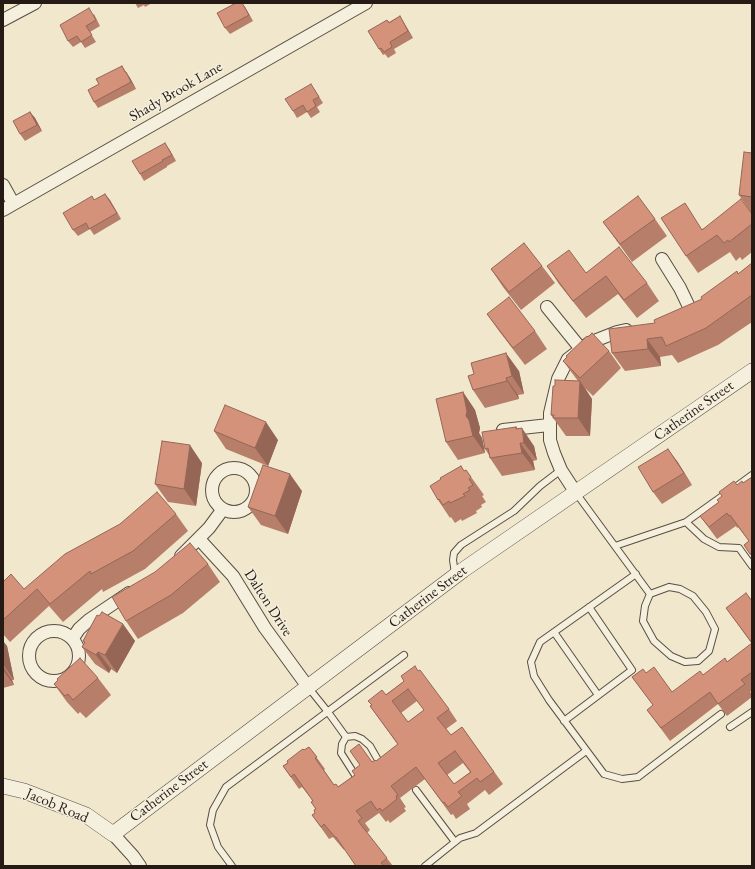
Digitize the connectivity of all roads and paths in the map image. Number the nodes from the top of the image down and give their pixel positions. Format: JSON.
{"nodes":[{"id":1,"x":35,"y":3,"type":"edge"},
{"id":2,"x":366,"y":3,"type":"edge"},
{"id":3,"x":3,"y":20,"type":"edge"},
{"id":4,"x":3,"y":185,"type":"edge"},
{"id":5,"x":8,"y":207,"type":"edge"},
{"id":6,"x":662,"y":259,"type":"dead end"},
{"id":7,"x":703,"y":304,"type":"edge"},
{"id":8,"x":547,"y":306,"type":"dead end"},
{"id":9,"x":692,"y":311,"type":"junction"},
{"id":10,"x":678,"y":316,"type":"edge"},
{"id":11,"x":641,"y":328,"type":"edge"},
{"id":12,"x":582,"y":349,"type":"junction"},
{"id":13,"x":752,"y":371,"type":"edge"},
{"id":14,"x":549,"y":425,"type":"junction"},
{"id":15,"x":494,"y":431,"type":"edge"},
{"id":16,"x":561,"y":470,"type":"junction"},
{"id":17,"x":752,"y":475,"type":"edge"},
{"id":18,"x":576,"y":492,"type":"junction"},
{"id":19,"x":223,"y":509,"type":"dead end"},
{"id":20,"x":686,"y":522,"type":"junction"},
{"id":21,"x":199,"y":539,"type":"junction"},
{"id":22,"x":615,"y":546,"type":"junction"},
{"id":23,"x":172,"y":564,"type":"edge"},
{"id":24,"x":752,"y":566,"type":"edge"},
{"id":25,"x":636,"y":574,"type":"junction"},
{"id":26,"x":456,"y":576,"type":"junction"},
{"id":27,"x":137,"y":588,"type":"edge"},
{"id":28,"x":650,"y":594,"type":"junction"},
{"id":29,"x":589,"y":607,"type":"junction"},
{"id":30,"x":554,"y":632,"type":"junction"},
{"id":31,"x":73,"y":638,"type":"junction"},
{"id":32,"x":404,"y":655,"type":"dead end"},
{"id":33,"x":308,"y":687,"type":"junction"},
{"id":34,"x":598,"y":695,"type":"junction"},
{"id":35,"x":328,"y":712,"type":"junction"},
{"id":36,"x":752,"y":712,"type":"edge"},
{"id":37,"x":721,"y":714,"type":"edge"},
{"id":38,"x":564,"y":721,"type":"junction"},
{"id":39,"x":730,"y":728,"type":"dead end"},
{"id":40,"x":346,"y":737,"type":"junction"},
{"id":41,"x":586,"y":751,"type":"junction"},
{"id":42,"x":378,"y":760,"type":"edge"},
{"id":43,"x":356,"y":775,"type":"edge"},
{"id":44,"x":3,"y":786,"type":"edge"},
{"id":45,"x":416,"y":790,"type":"dead end"},
{"id":46,"x":113,"y":834,"type":"junction"},
{"id":47,"x":456,"y":842,"type":"junction"},
{"id":48,"x":140,"y":866,"type":"edge"},
{"id":49,"x":232,"y":866,"type":"edge"},
{"id":50,"x":425,"y":866,"type":"edge"}],
"edges":[{"from":1,"to":3,"type":"street"},
{"from":2,"to":5,"type":"street","name":"Shady Brook Lane"},
{"from":4,"to":5,"type":"street"},
{"from":6,"to":9,"type":"street"},
{"from":7,"to":9,"type":"street"},
{"from":8,"to":12,"type":"street"},
{"from":9,"to":10,"type":"street"},
{"from":11,"to":12,"type":"street"},
{"from":12,"to":14,"type":"street"},
{"from":13,"to":18,"type":"street","name":"Catherine Street"},
{"from":14,"to":15,"type":"street"},
{"from":14,"to":16,"type":"street"},
{"from":16,"to":18,"type":"street"},
{"from":16,"to":26,"type":"lane"},
{"from":17,"to":20,"type":"lane"},
{"from":18,"to":22,"type":"lane"},
{"from":18,"to":26,"type":"street","name":"Catherine Street"},
{"from":19,"to":21,"type":"street"},
{"from":20,"to":22,"type":"lane"},
{"from":20,"to":24,"type":"lane"},
{"from":21,"to":23,"type":"street"},
{"from":21,"to":33,"type":"street","name":"Dalton Drive"},
{"from":22,"to":25,"type":"lane"},
{"from":25,"to":28,"type":"lane"},
{"from":25,"to":29,"type":"lane"},
{"from":26,"to":33,"type":"street","name":"Catherine Street"},
{"from":27,"to":31,"type":"street"},
{"from":28,"to":28,"type":"lane"},
{"from":29,"to":30,"type":"lane"},
{"from":29,"to":34,"type":"lane"},
{"from":30,"to":34,"type":"lane"},
{"from":30,"to":38,"type":"lane"},
{"from":31,"to":31,"type":"street"},
{"from":32,"to":35,"type":"lane"},
{"from":33,"to":35,"type":"lane"},
{"from":33,"to":46,"type":"street","name":"Catherine Street"},
{"from":34,"to":38,"type":"lane"},
{"from":35,"to":40,"type":"lane"},
{"from":35,"to":49,"type":"lane"},
{"from":36,"to":39,"type":"lane"},
{"from":37,"to":41,"type":"lane"},
{"from":38,"to":41,"type":"lane"},
{"from":40,"to":42,"type":"lane"},
{"from":40,"to":43,"type":"lane"},
{"from":41,"to":47,"type":"lane"},
{"from":44,"to":46,"type":"street","name":"Jacob Road"},
{"from":45,"to":47,"type":"lane"},
{"from":46,"to":48,"type":"street","name":"Jacob Road"},
{"from":47,"to":50,"type":"lane"}]}
